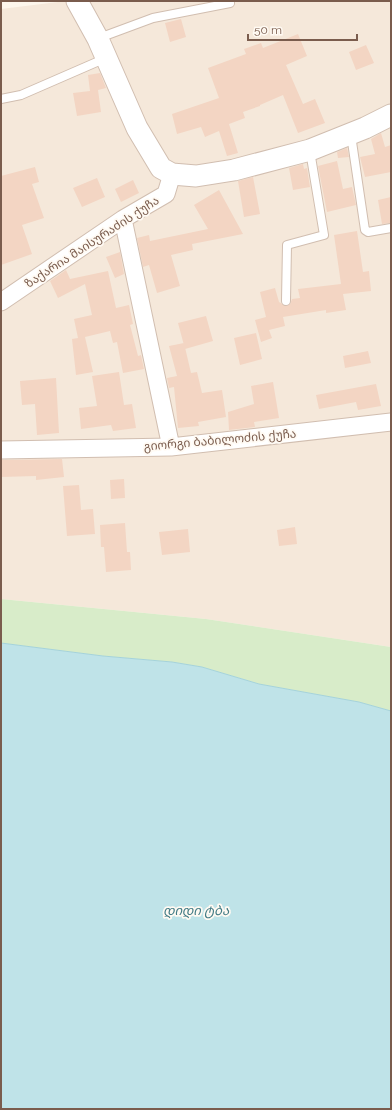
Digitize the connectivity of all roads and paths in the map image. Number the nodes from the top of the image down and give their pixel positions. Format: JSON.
{"nodes":[{"id":1,"x":77,"y":1,"type":"edge"},
{"id":2,"x":230,"y":3,"type":"dead end"},
{"id":3,"x":98,"y":39,"type":"junction"},
{"id":4,"x":106,"y":58,"type":"junction"},
{"id":5,"x":1,"y":99,"type":"edge"},
{"id":6,"x":391,"y":115,"type":"edge"},
{"id":7,"x":351,"y":134,"type":"junction"},
{"id":8,"x":310,"y":150,"type":"junction"},
{"id":9,"x":172,"y":174,"type":"junction"},
{"id":10,"x":123,"y":219,"type":"junction"},
{"id":11,"x":391,"y":228,"type":"edge"},
{"id":12,"x":1,"y":302,"type":"edge"},
{"id":13,"x":286,"y":302,"type":"dead end"},
{"id":14,"x":391,"y":422,"type":"edge"},
{"id":15,"x":171,"y":447,"type":"junction"},
{"id":16,"x":1,"y":450,"type":"edge"}],
"edges":[{"from":1,"to":3,"type":"street"},
{"from":2,"to":3,"type":"lane"},
{"from":3,"to":4,"type":"street"},
{"from":4,"to":5,"type":"lane"},
{"from":4,"to":9,"type":"street"},
{"from":6,"to":7,"type":"street"},
{"from":7,"to":8,"type":"street"},
{"from":7,"to":11,"type":"lane"},
{"from":8,"to":9,"type":"street"},
{"from":8,"to":13,"type":"lane"},
{"from":9,"to":10,"type":"street","name":"ზაქარია მაისურაძის ქუჩა"},
{"from":10,"to":12,"type":"street","name":"ზაქარია მაისურაძის ქუჩა"},
{"from":10,"to":15,"type":"street"},
{"from":14,"to":15,"type":"street","name":"გიორგი ბაბილოძის ქუჩა"},
{"from":15,"to":16,"type":"street","name":"გიორგი ბაბილოძის ქუჩა"}]}
